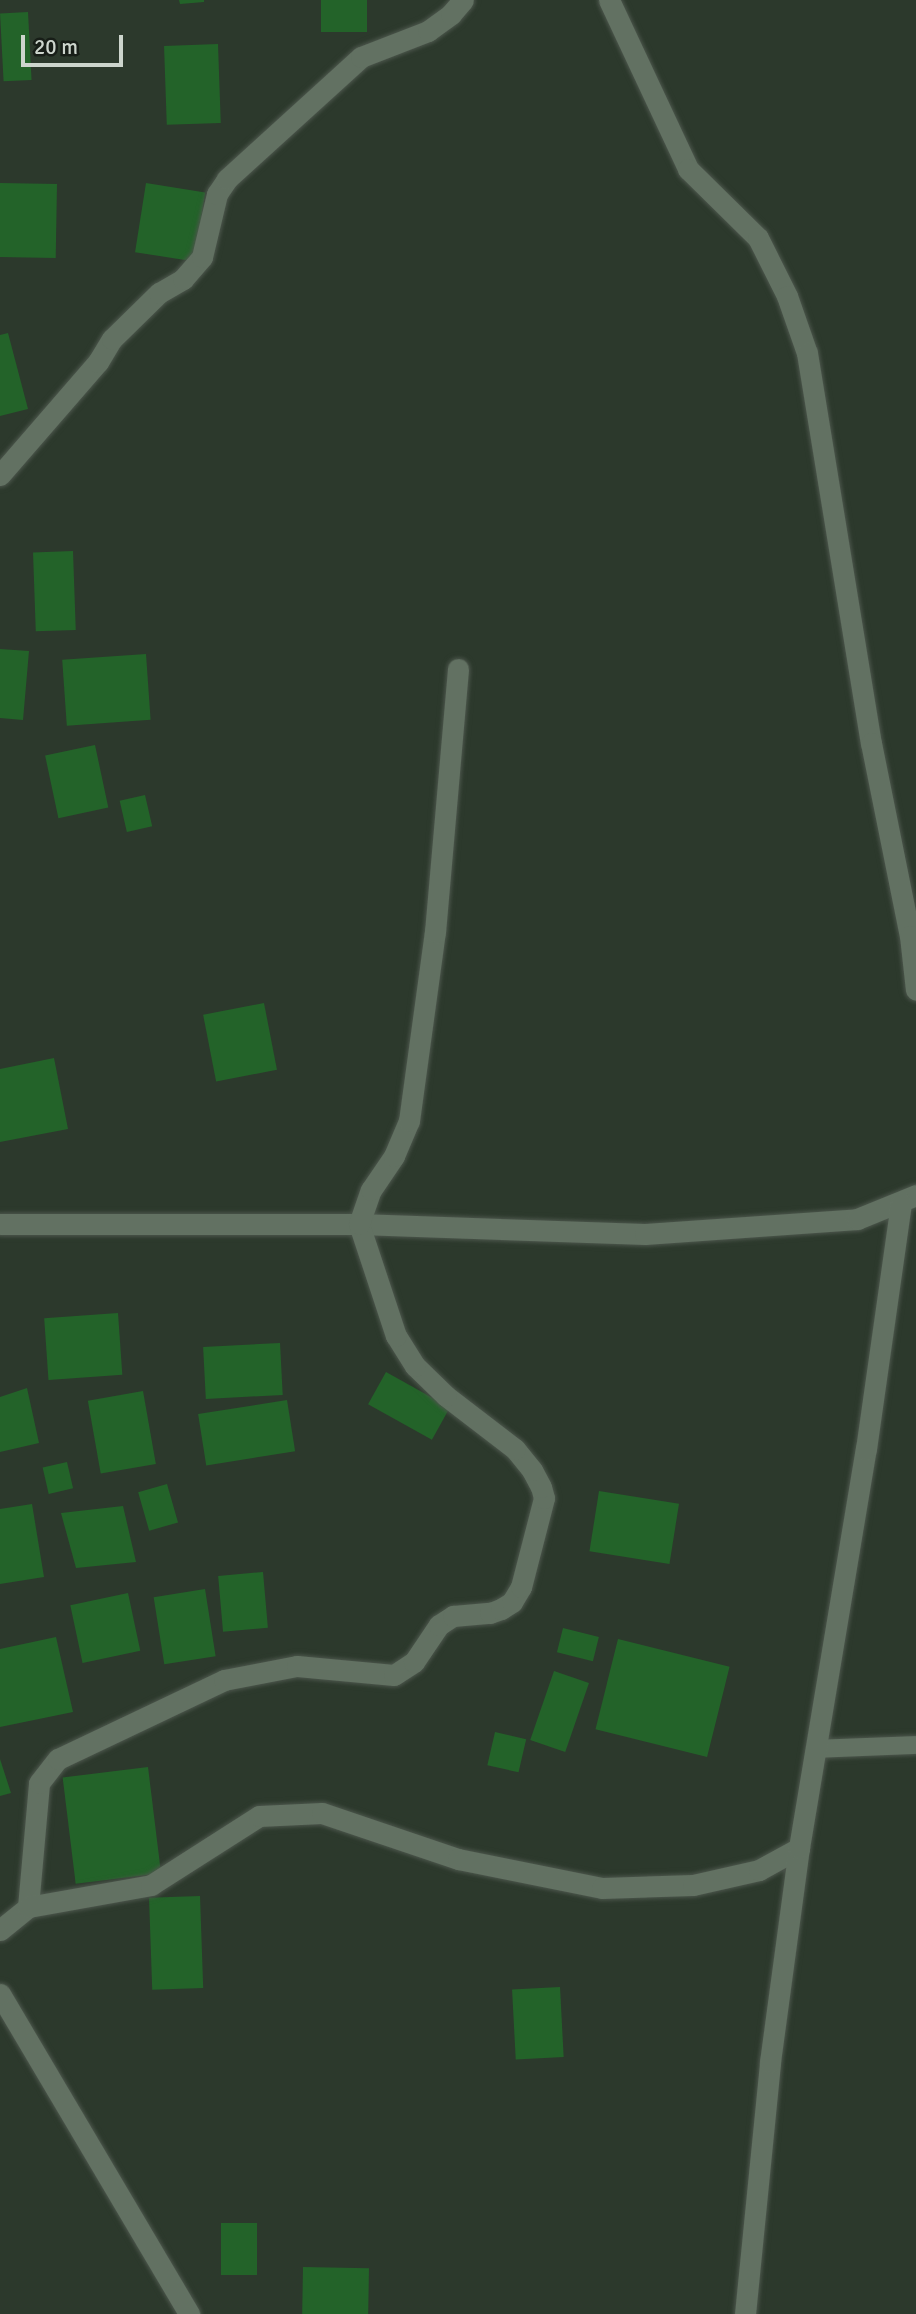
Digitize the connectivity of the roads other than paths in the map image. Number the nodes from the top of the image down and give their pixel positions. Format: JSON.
{"nodes":[{"id":1,"x":463,"y":0,"type":"edge"},
{"id":2,"x":609,"y":0,"type":"edge"},
{"id":3,"x":0,"y":475,"type":"edge"},
{"id":4,"x":458,"y":669,"type":"dead end"},
{"id":5,"x":916,"y":990,"type":"edge"},
{"id":6,"x":908,"y":1199,"type":"edge"},
{"id":7,"x":0,"y":1224,"type":"edge"},
{"id":8,"x":359,"y":1224,"type":"junction"},
{"id":9,"x":916,"y":1745,"type":"edge"},
{"id":10,"x":816,"y":1749,"type":"junction"},
{"id":11,"x":799,"y":1848,"type":"junction"},
{"id":12,"x":28,"y":1907,"type":"junction"},
{"id":13,"x":0,"y":1930,"type":"edge"},
{"id":14,"x":0,"y":1994,"type":"edge"},
{"id":15,"x":189,"y":2314,"type":"edge"},
{"id":16,"x":745,"y":2314,"type":"edge"}],
"edges":[{"from":1,"to":3,"type":"street"},
{"from":2,"to":5,"type":"street"},
{"from":4,"to":8,"type":"street"},
{"from":6,"to":8,"type":"street"},
{"from":6,"to":10,"type":"street"},
{"from":7,"to":8,"type":"street"},
{"from":8,"to":12,"type":"street"},
{"from":9,"to":10,"type":"lane"},
{"from":10,"to":11,"type":"street"},
{"from":11,"to":12,"type":"street"},
{"from":11,"to":16,"type":"street"},
{"from":12,"to":13,"type":"street"},
{"from":14,"to":15,"type":"street"}]}
